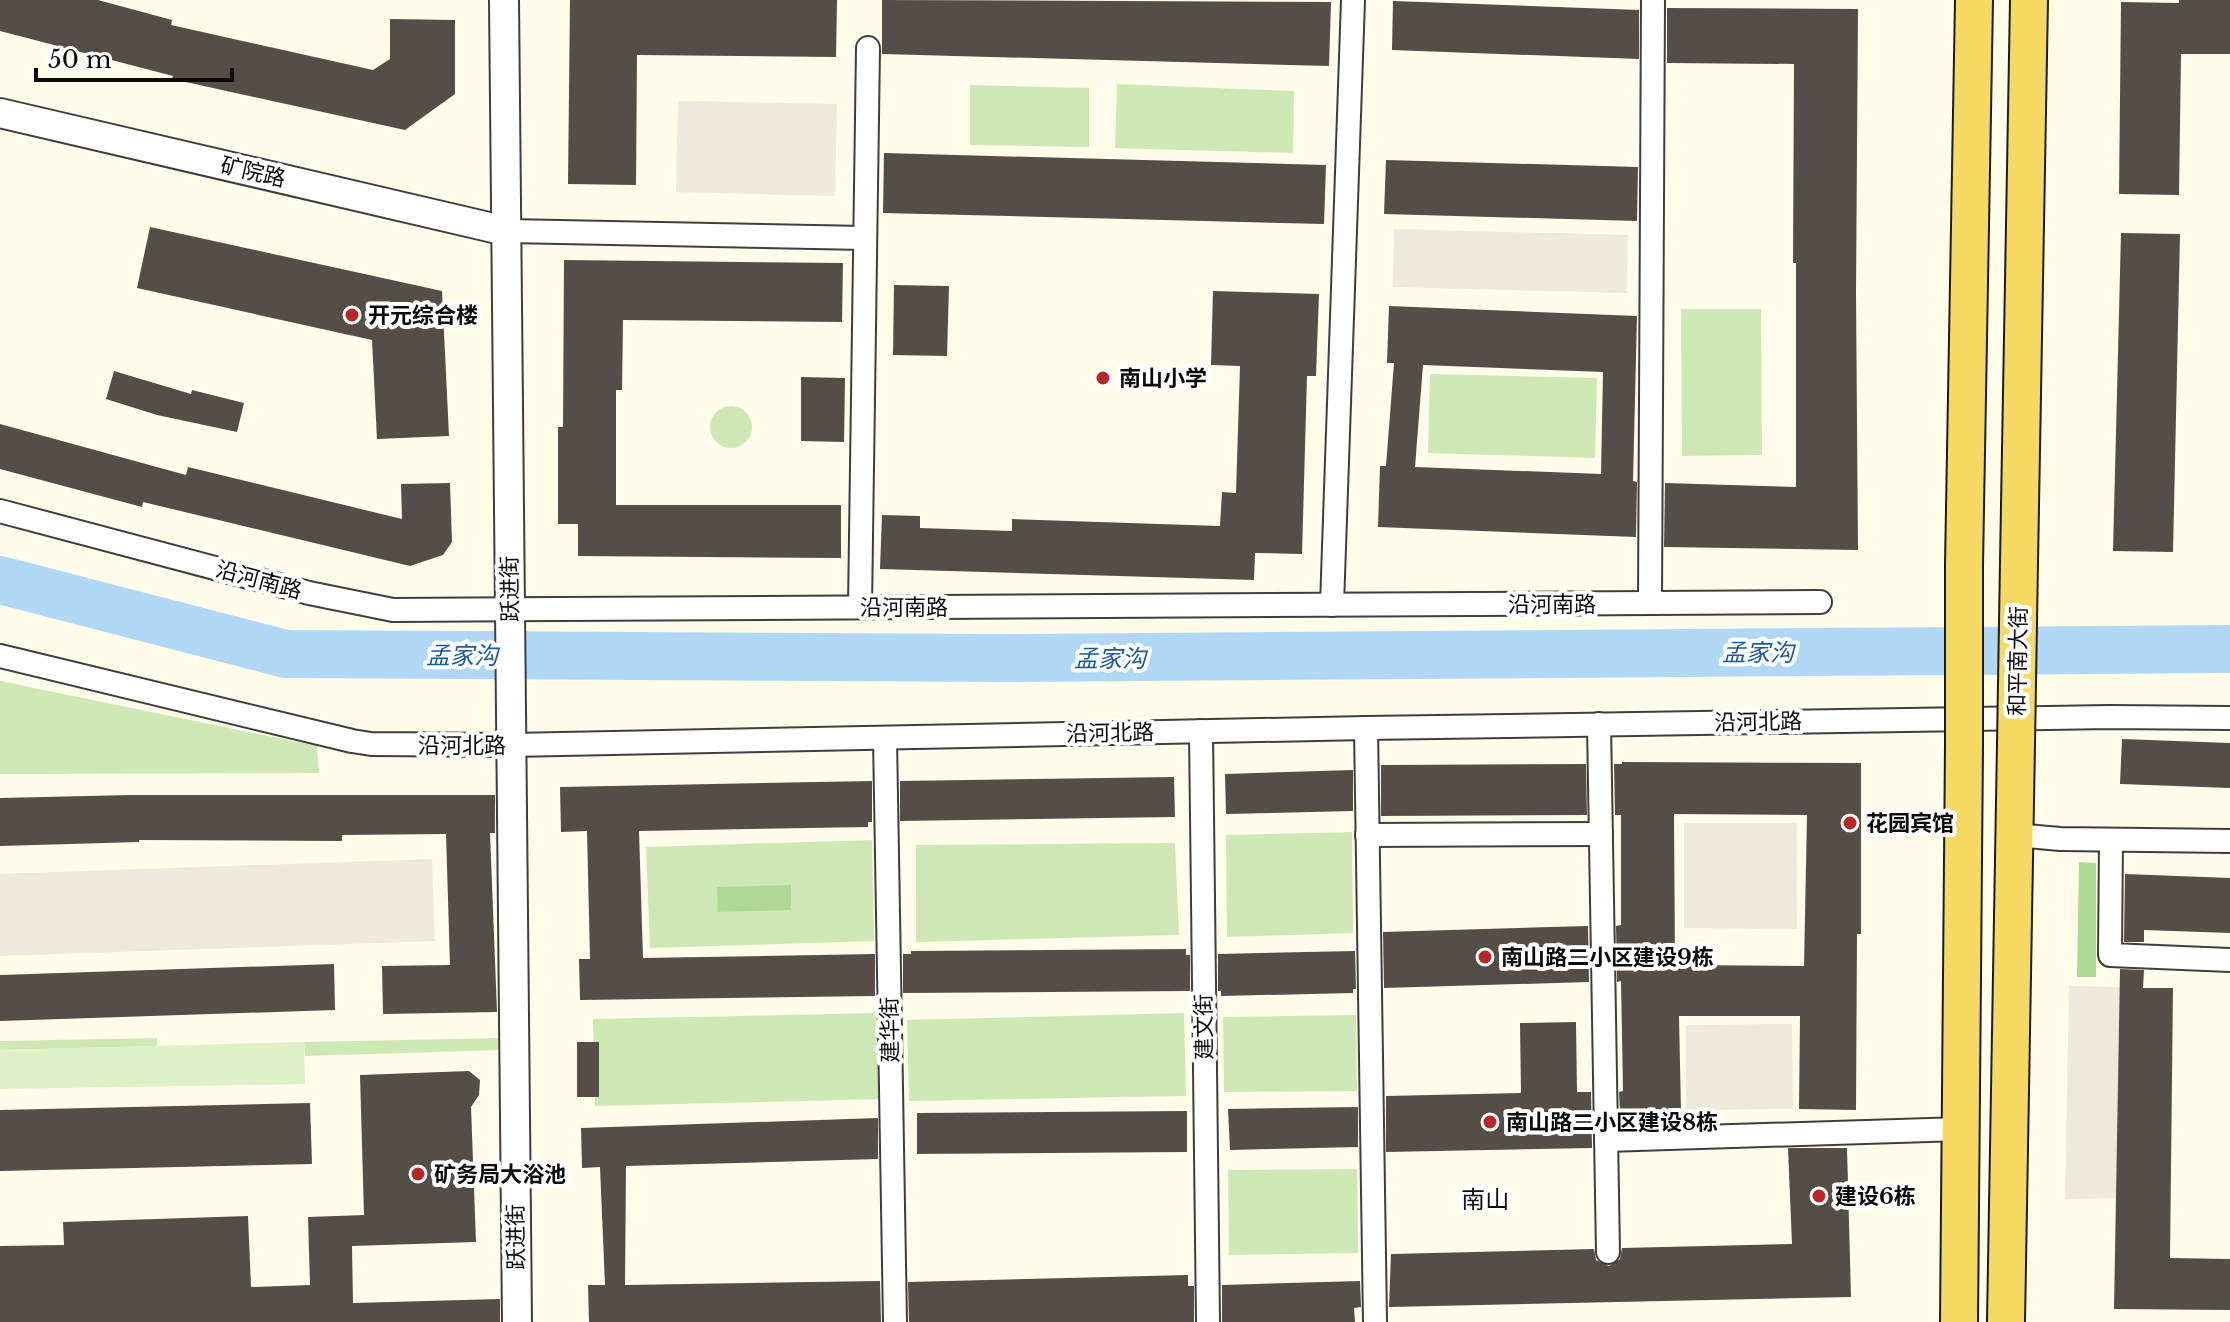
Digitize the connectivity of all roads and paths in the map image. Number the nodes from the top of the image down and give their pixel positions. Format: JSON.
{"nodes":[{"id":1,"x":504,"y":0,"type":"edge"},
{"id":2,"x":1353,"y":0,"type":"edge"},
{"id":3,"x":1653,"y":0,"type":"edge"},
{"id":4,"x":1974,"y":0,"type":"edge"},
{"id":5,"x":2029,"y":0,"type":"edge"},
{"id":6,"x":868,"y":48,"type":"dead end"},
{"id":7,"x":0,"y":113,"type":"edge"},
{"id":8,"x":506,"y":231,"type":"junction"},
{"id":9,"x":865,"y":238,"type":"junction"},
{"id":10,"x":0,"y":511,"type":"edge"},
{"id":11,"x":1820,"y":602,"type":"dead end"},
{"id":12,"x":1650,"y":603,"type":"junction"},
{"id":13,"x":1332,"y":605,"type":"junction"},
{"id":14,"x":860,"y":607,"type":"junction"},
{"id":15,"x":510,"y":617,"type":"junction"},
{"id":16,"x":0,"y":656,"type":"edge"},
{"id":17,"x":2230,"y":718,"type":"edge"},
{"id":18,"x":1599,"y":724,"type":"junction"},
{"id":19,"x":1366,"y":728,"type":"junction"},
{"id":20,"x":1201,"y":731,"type":"junction"},
{"id":21,"x":885,"y":738,"type":"junction"},
{"id":22,"x":511,"y":744,"type":"junction"},
{"id":23,"x":1601,"y":834,"type":"junction"},
{"id":24,"x":1367,"y":835,"type":"junction"},
{"id":25,"x":2014,"y":835,"type":"junction"},
{"id":26,"x":2111,"y":840,"type":"junction"},
{"id":27,"x":2230,"y":841,"type":"edge"},
{"id":28,"x":2230,"y":960,"type":"edge"},
{"id":29,"x":1961,"y":1129,"type":"junction"},
{"id":30,"x":1606,"y":1140,"type":"junction"},
{"id":31,"x":1608,"y":1252,"type":"dead end"},
{"id":32,"x":517,"y":1322,"type":"edge"},
{"id":33,"x":895,"y":1322,"type":"edge"},
{"id":34,"x":1208,"y":1322,"type":"edge"},
{"id":35,"x":1375,"y":1322,"type":"edge"},
{"id":36,"x":1959,"y":1322,"type":"edge"},
{"id":37,"x":2006,"y":1322,"type":"edge"}],
"edges":[{"from":1,"to":8,"type":"street","name":"跃进街"},
{"from":2,"to":13,"type":"street"},
{"from":3,"to":12,"type":"street"},
{"from":4,"to":29,"type":"main road","bridge":true},
{"from":5,"to":25,"type":"main road","name":"和平南大街","bridge":true},
{"from":6,"to":9,"type":"street"},
{"from":7,"to":8,"type":"street","name":"矿院路"},
{"from":8,"to":9,"type":"street"},
{"from":8,"to":15,"type":"street","name":"跃进街"},
{"from":9,"to":14,"type":"street"},
{"from":10,"to":15,"type":"street","name":"沿河南路"},
{"from":11,"to":12,"type":"street","name":"沿河南路"},
{"from":12,"to":13,"type":"street","name":"沿河南路"},
{"from":13,"to":14,"type":"street","name":"沿河南路"},
{"from":14,"to":15,"type":"street","name":"沿河南路"},
{"from":15,"to":22,"type":"street","name":"跃进街"},
{"from":16,"to":22,"type":"street","name":"沿河北路"},
{"from":17,"to":18,"type":"street","name":"沿河北路"},
{"from":18,"to":19,"type":"street","name":"沿河北路"},
{"from":18,"to":23,"type":"street"},
{"from":19,"to":20,"type":"street","name":"沿河北路"},
{"from":19,"to":24,"type":"street"},
{"from":20,"to":21,"type":"street","name":"沿河北路"},
{"from":20,"to":34,"type":"street","name":"建文街"},
{"from":21,"to":22,"type":"street","name":"沿河北路"},
{"from":21,"to":33,"type":"street","name":"建华街"},
{"from":22,"to":32,"type":"street","name":"跃进街"},
{"from":23,"to":24,"type":"street"},
{"from":23,"to":30,"type":"street"},
{"from":24,"to":35,"type":"street"},
{"from":25,"to":26,"type":"street"},
{"from":25,"to":37,"type":"main road","name":"和平南大街"},
{"from":26,"to":27,"type":"street"},
{"from":26,"to":28,"type":"street"},
{"from":29,"to":30,"type":"street"},
{"from":29,"to":36,"type":"main road"},
{"from":30,"to":31,"type":"street"}]}
